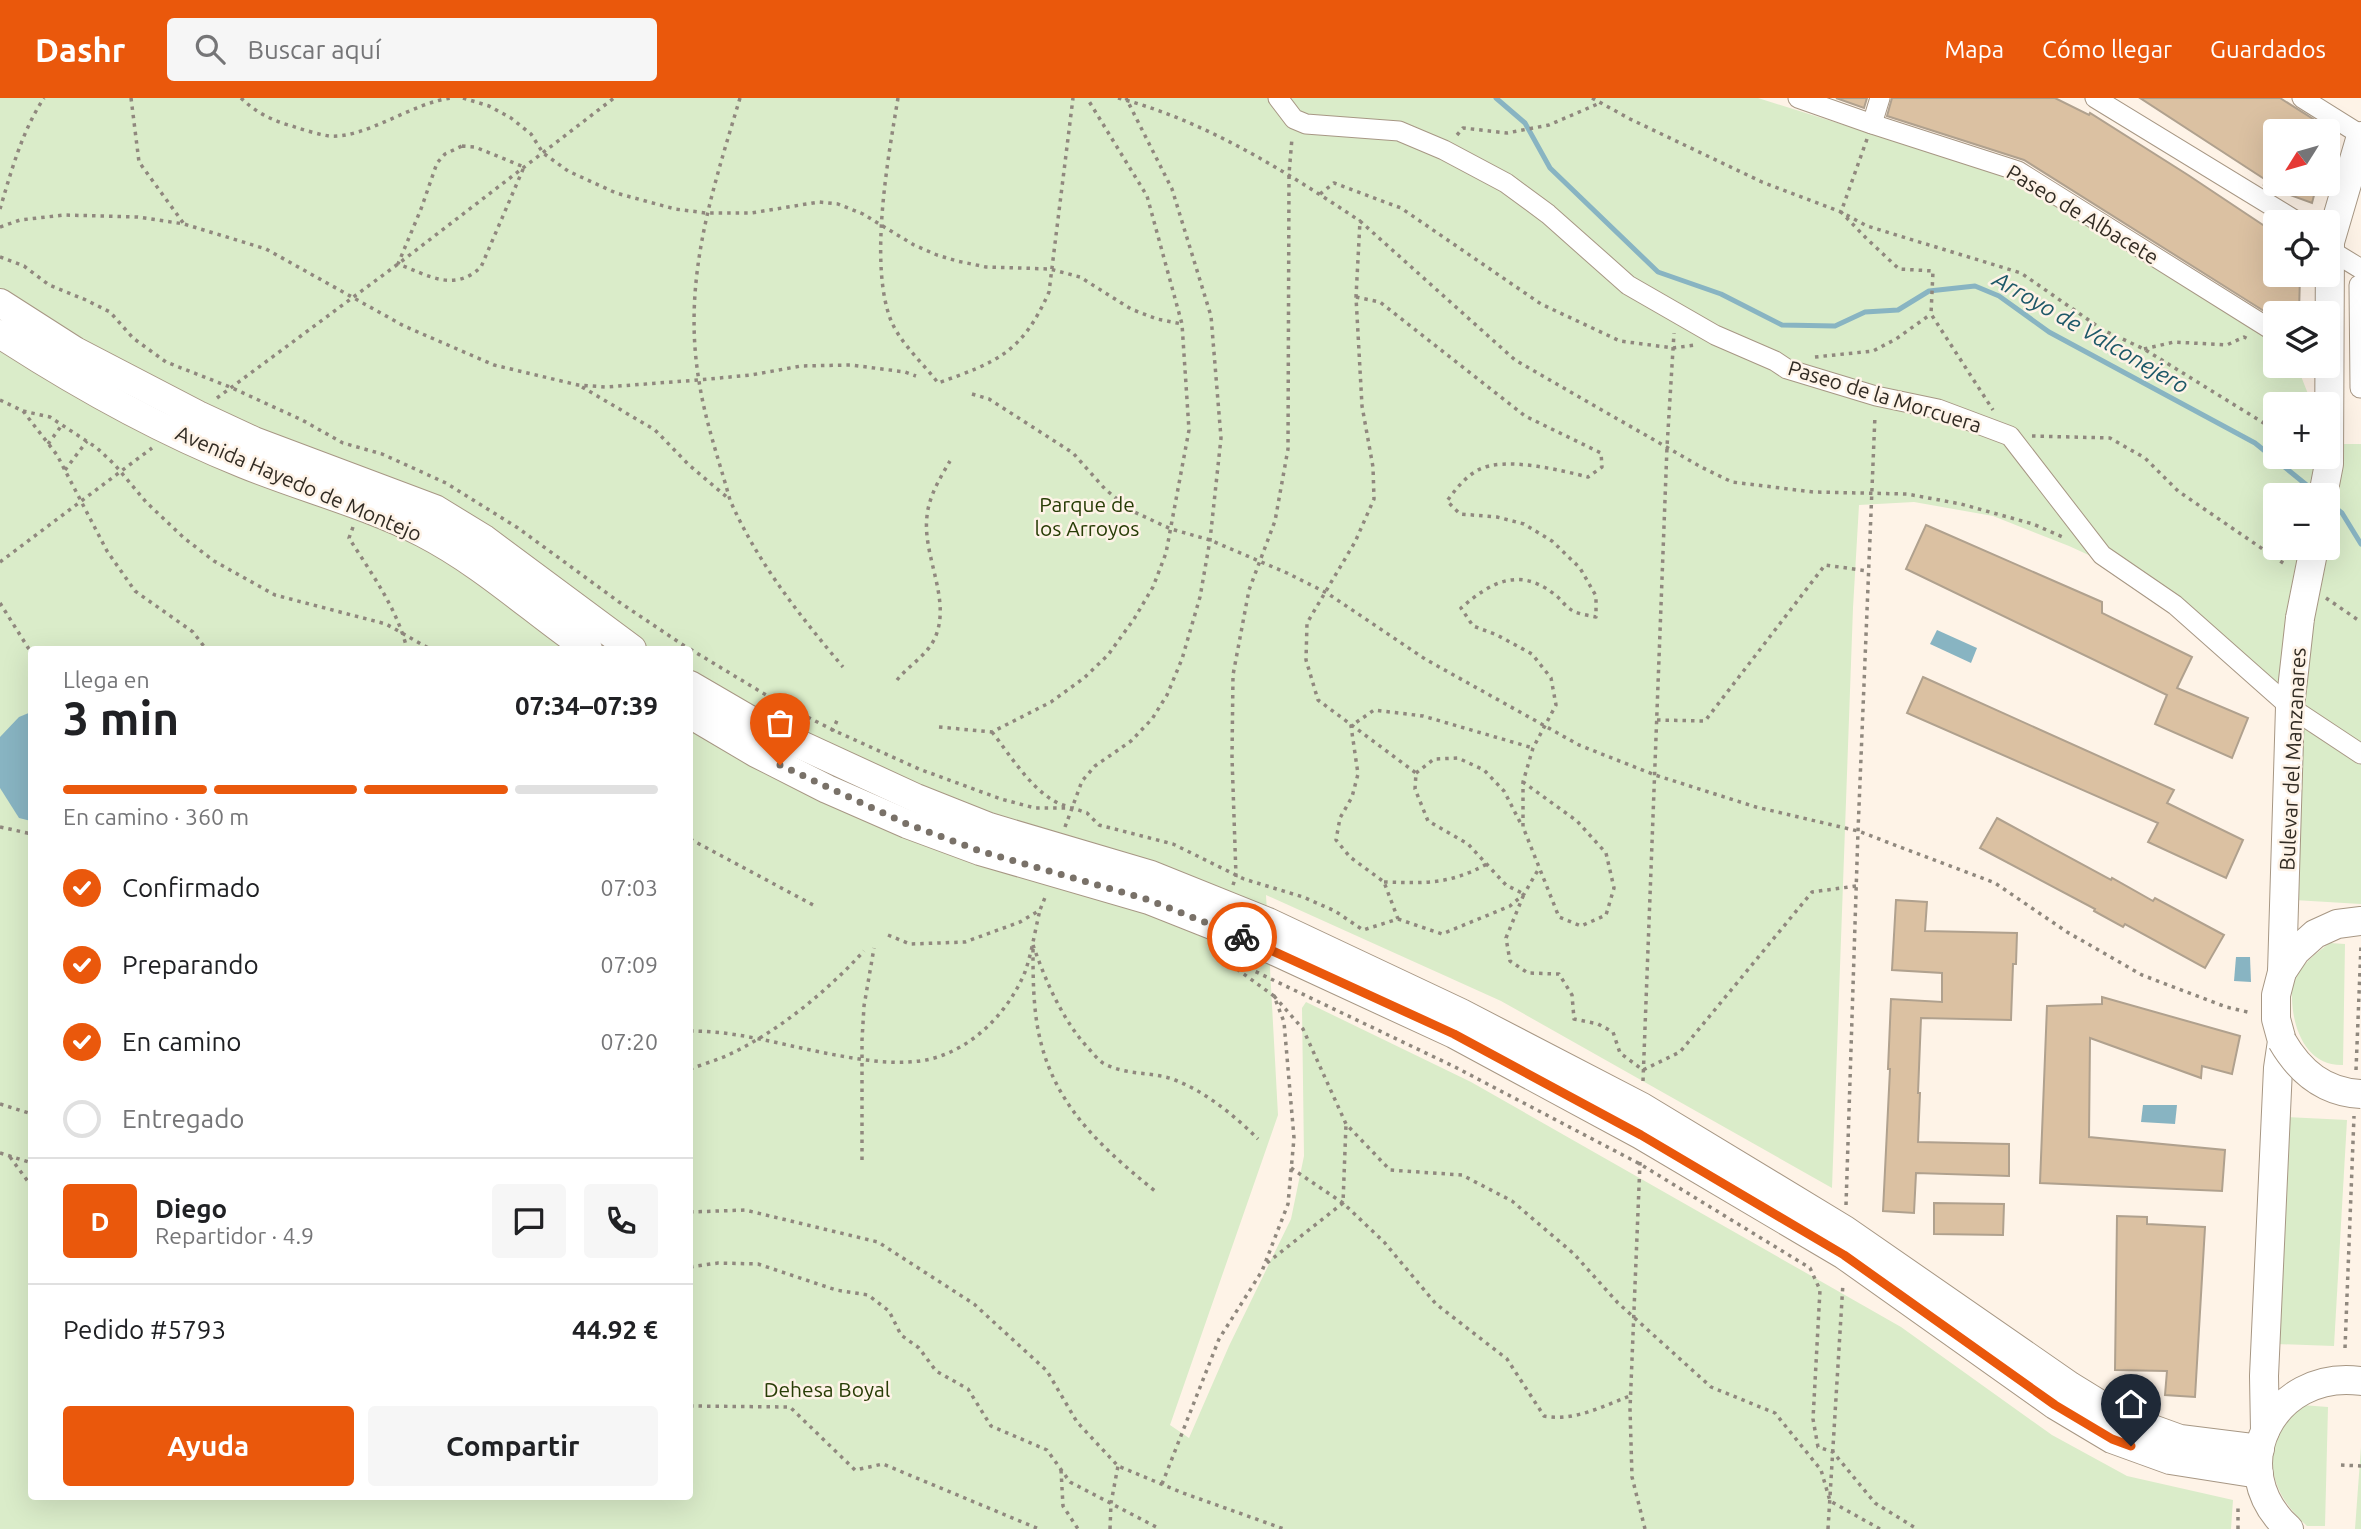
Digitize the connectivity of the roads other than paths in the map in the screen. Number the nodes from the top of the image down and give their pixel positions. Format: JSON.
{"nodes":[{"id":1,"x":1278,"y":98,"type":"edge"},
{"id":2,"x":1798,"y":98,"type":"edge"},
{"id":3,"x":1880,"y":98,"type":"edge"},
{"id":4,"x":2095,"y":98,"type":"edge"},
{"id":5,"x":2302,"y":98,"type":"edge"},
{"id":6,"x":1872,"y":124,"type":"junction"},
{"id":7,"x":2361,"y":136,"type":"edge"},
{"id":8,"x":2278,"y":210,"type":"edge"},
{"id":9,"x":2339,"y":210,"type":"edge"},
{"id":10,"x":2340,"y":246,"type":"edge"},
{"id":11,"x":2340,"y":254,"type":"edge"},
{"id":12,"x":2361,"y":255,"type":"edge"},
{"id":13,"x":2360,"y":277,"type":"edge"},
{"id":14,"x":0,"y":303,"type":"edge"},
{"id":15,"x":2263,"y":324,"type":"edge"},
{"id":16,"x":0,"y":334,"type":"edge"},
{"id":17,"x":2340,"y":375,"type":"edge"},
{"id":18,"x":2327,"y":378,"type":"edge"},
{"id":19,"x":2360,"y":388,"type":"edge"},
{"id":20,"x":2326,"y":483,"type":"edge"},
{"id":21,"x":2312,"y":560,"type":"edge"},
{"id":22,"x":584,"y":646,"type":"edge"},
{"id":23,"x":628,"y":646,"type":"edge"},
{"id":24,"x":693,"y":687,"type":"edge"},
{"id":25,"x":2290,"y":707,"type":"junction"},
{"id":26,"x":693,"y":716,"type":"edge"},
{"id":27,"x":2361,"y":754,"type":"edge"},
{"id":28,"x":1056,"y":860,"type":"junction"},
{"id":29,"x":2361,"y":921,"type":"edge"},
{"id":30,"x":2282,"y":972,"type":"junction"},
{"id":31,"x":2279,"y":1030,"type":"junction"},
{"id":32,"x":2357,"y":1094,"type":"edge"},
{"id":33,"x":1845,"y":1242,"type":"junction"},
{"id":34,"x":2361,"y":1381,"type":"edge"},
{"id":35,"x":2261,"y":1451,"type":"junction"},
{"id":36,"x":2289,"y":1529,"type":"edge"}],
"edges":[{"from":1,"to":25,"type":"street","name":"Paseo de la Morcuera"},
{"from":2,"to":6,"type":"street","name":"Paseo de Albacete"},
{"from":3,"to":6,"type":"street"},
{"from":4,"to":8,"type":"street"},
{"from":5,"to":7,"type":"street"},
{"from":6,"to":15,"type":"street","name":"Paseo de Albacete"},
{"from":7,"to":9,"type":"street"},
{"from":10,"to":12,"type":"street"},
{"from":11,"to":13,"type":"street"},
{"from":13,"to":19,"type":"street"},
{"from":14,"to":23,"type":"street"},
{"from":16,"to":22,"type":"street","name":"Avenida Hayedo de Montejo"},
{"from":17,"to":19,"type":"street"},
{"from":18,"to":20,"type":"street"},
{"from":21,"to":25,"type":"street","name":"Bulevar del Manzanares","bridge":true},
{"from":24,"to":28,"type":"street"},
{"from":25,"to":27,"type":"street","name":"Paseo de la Morcuera"},
{"from":25,"to":30,"type":"street","name":"Bulevar del Manzanares"},
{"from":26,"to":28,"type":"street"},
{"from":28,"to":33,"type":"street"},
{"from":28,"to":33,"type":"street"},
{"from":29,"to":30,"type":"street"},
{"from":30,"to":31,"type":"street","name":"Bulevar del Manzanares"},
{"from":31,"to":32,"type":"street","bridge":true},
{"from":31,"to":35,"type":"street"},
{"from":33,"to":35,"type":"street"},
{"from":34,"to":35,"type":"street"},
{"from":35,"to":36,"type":"street"}]}
